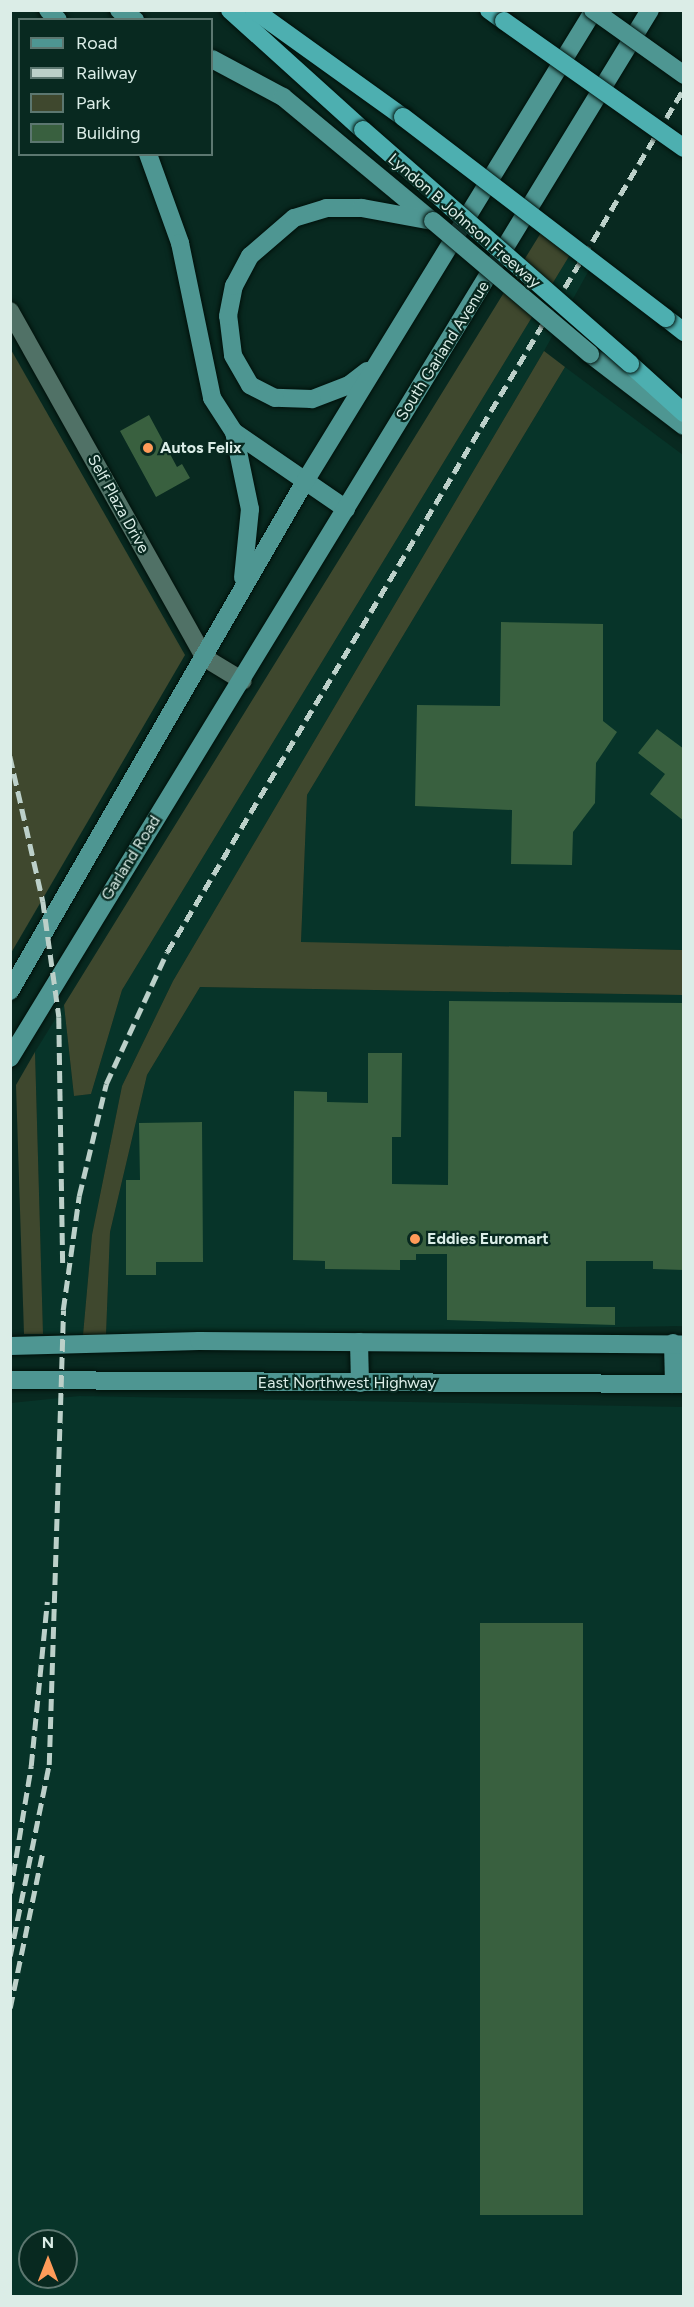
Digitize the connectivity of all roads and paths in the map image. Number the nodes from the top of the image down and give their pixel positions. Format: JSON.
{"nodes":[{"id":1,"x":119,"y":10,"type":"edge"},
{"id":2,"x":230,"y":10,"type":"edge"},
{"id":3,"x":254,"y":10,"type":"edge"},
{"id":4,"x":489,"y":10,"type":"edge"},
{"id":5,"x":594,"y":10,"type":"edge"},
{"id":6,"x":650,"y":10,"type":"edge"},
{"id":7,"x":132,"y":18,"type":"edge"},
{"id":8,"x":213,"y":60,"type":"edge"},
{"id":9,"x":684,"y":75,"type":"edge"},
{"id":10,"x":684,"y":148,"type":"edge"},
{"id":11,"x":149,"y":156,"type":"edge"},
{"id":12,"x":433,"y":221,"type":"junction"},
{"id":13,"x":10,"y":311,"type":"edge"},
{"id":14,"x":684,"y":332,"type":"edge"},
{"id":15,"x":376,"y":363,"type":"junction"},
{"id":16,"x":684,"y":412,"type":"edge"},
{"id":17,"x":684,"y":426,"type":"edge"},
{"id":18,"x":234,"y":432,"type":"junction"},
{"id":19,"x":304,"y":483,"type":"junction"},
{"id":20,"x":346,"y":509,"type":"junction"},
{"id":21,"x":237,"y":602,"type":"junction"},
{"id":22,"x":205,"y":658,"type":"junction"},
{"id":23,"x":256,"y":661,"type":"joint"},
{"id":24,"x":243,"y":681,"type":"junction"},
{"id":25,"x":10,"y":991,"type":"edge"},
{"id":26,"x":10,"y":1058,"type":"edge"},
{"id":27,"x":359,"y":1342,"type":"junction"},
{"id":28,"x":678,"y":1343,"type":"edge"},
{"id":29,"x":10,"y":1346,"type":"edge"},
{"id":30,"x":10,"y":1380,"type":"edge"},
{"id":31,"x":360,"y":1383,"type":"junction"},
{"id":32,"x":679,"y":1384,"type":"edge"}],
"edges":[{"from":1,"to":7,"type":"main road"},
{"from":2,"to":16,"type":"highway","bridge":true},
{"from":3,"to":14,"type":"highway","bridge":true},
{"from":4,"to":10,"type":"highway","bridge":true},
{"from":5,"to":9,"type":"main road","bridge":true},
{"from":5,"to":15,"type":"main road"},
{"from":6,"to":20,"type":"main road","name":"South Garland Avenue"},
{"from":8,"to":12,"type":"main road","name":"Lyndon B Johnson Freeway"},
{"from":11,"to":18,"type":"main road"},
{"from":12,"to":15,"type":"main road"},
{"from":12,"to":17,"type":"main road","name":"Lyndon B Johnson Freeway","bridge":true},
{"from":13,"to":22,"type":"street","name":"Self Plaza Drive"},
{"from":15,"to":19,"type":"main road"},
{"from":18,"to":19,"type":"main road"},
{"from":18,"to":21,"type":"main road"},
{"from":19,"to":20,"type":"main road"},
{"from":19,"to":21,"type":"main road"},
{"from":20,"to":23,"type":"main road","name":"South Garland Avenue"},
{"from":21,"to":22,"type":"main road"},
{"from":22,"to":24,"type":"street","name":"Self Plaza Drive"},
{"from":22,"to":25,"type":"main road"},
{"from":23,"to":24,"type":"main road","name":"Garland Road"},
{"from":24,"to":26,"type":"main road","name":"Garland Road"},
{"from":27,"to":28,"type":"main road"},
{"from":27,"to":29,"type":"main road"},
{"from":27,"to":31,"type":"main road"},
{"from":28,"to":32,"type":"main road"},
{"from":30,"to":31,"type":"main road","name":"East Northwest Highway"},
{"from":31,"to":32,"type":"main road","name":"East Northwest Highway"}]}
